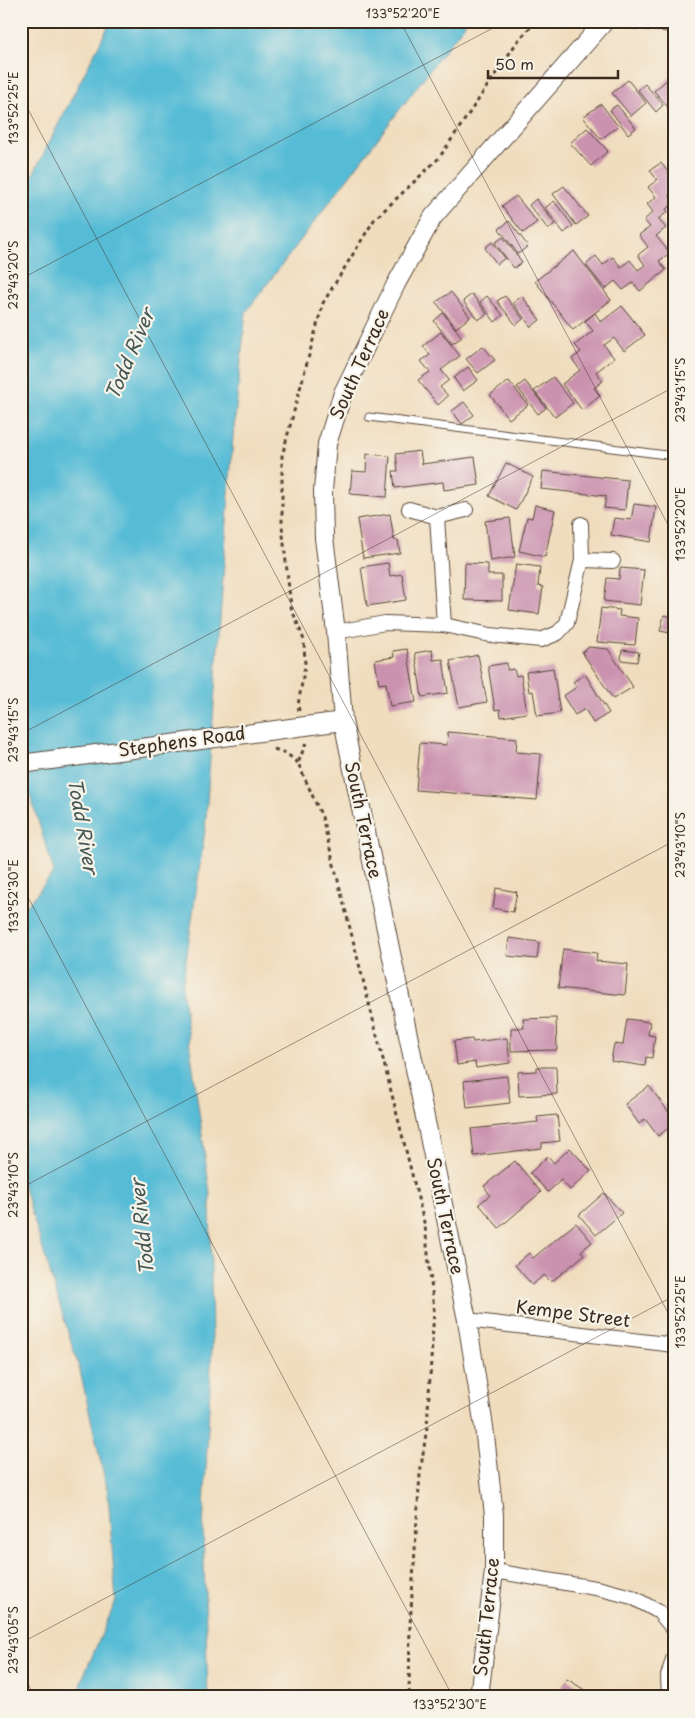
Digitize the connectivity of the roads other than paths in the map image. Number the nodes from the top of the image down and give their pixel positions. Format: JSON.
{"nodes":[{"id":1,"x":605,"y":21,"type":"edge"},
{"id":2,"x":629,"y":21,"type":"edge"},
{"id":3,"x":670,"y":21,"type":"edge"},
{"id":4,"x":674,"y":24,"type":"edge"},
{"id":5,"x":369,"y":417,"type":"dead end"},
{"id":6,"x":674,"y":456,"type":"edge"},
{"id":7,"x":410,"y":509,"type":"dead end"},
{"id":8,"x":466,"y":510,"type":"dead end"},
{"id":9,"x":437,"y":517,"type":"junction"},
{"id":10,"x":581,"y":524,"type":"dead end"},
{"id":11,"x":582,"y":560,"type":"junction"},
{"id":12,"x":613,"y":561,"type":"dead end"},
{"id":13,"x":444,"y":625,"type":"junction"},
{"id":14,"x":336,"y":632,"type":"junction"},
{"id":15,"x":343,"y":721,"type":"junction"},
{"id":16,"x":21,"y":764,"type":"edge"},
{"id":17,"x":467,"y":1320,"type":"junction"},
{"id":18,"x":674,"y":1345,"type":"edge"},
{"id":19,"x":494,"y":1571,"type":"junction"},
{"id":20,"x":674,"y":1630,"type":"edge"},
{"id":21,"x":674,"y":1656,"type":"edge"},
{"id":22,"x":479,"y":1697,"type":"edge"},
{"id":23,"x":669,"y":1697,"type":"edge"}],
"edges":[{"from":1,"to":14,"type":"street","name":"South Terrace"},
{"from":2,"to":4,"type":"street"},
{"from":3,"to":4,"type":"street"},
{"from":5,"to":6,"type":"lane"},
{"from":7,"to":9,"type":"street"},
{"from":8,"to":9,"type":"street"},
{"from":9,"to":13,"type":"street"},
{"from":10,"to":11,"type":"street"},
{"from":11,"to":12,"type":"street"},
{"from":11,"to":13,"type":"street"},
{"from":13,"to":14,"type":"street"},
{"from":14,"to":15,"type":"street","name":"South Terrace"},
{"from":15,"to":16,"type":"street","name":"Stephens Road"},
{"from":15,"to":17,"type":"street","name":"South Terrace"},
{"from":17,"to":18,"type":"street","name":"Kempe Street"},
{"from":17,"to":19,"type":"street","name":"South Terrace"},
{"from":19,"to":20,"type":"street"},
{"from":19,"to":22,"type":"street","name":"South Terrace"},
{"from":21,"to":23,"type":"street"}]}
